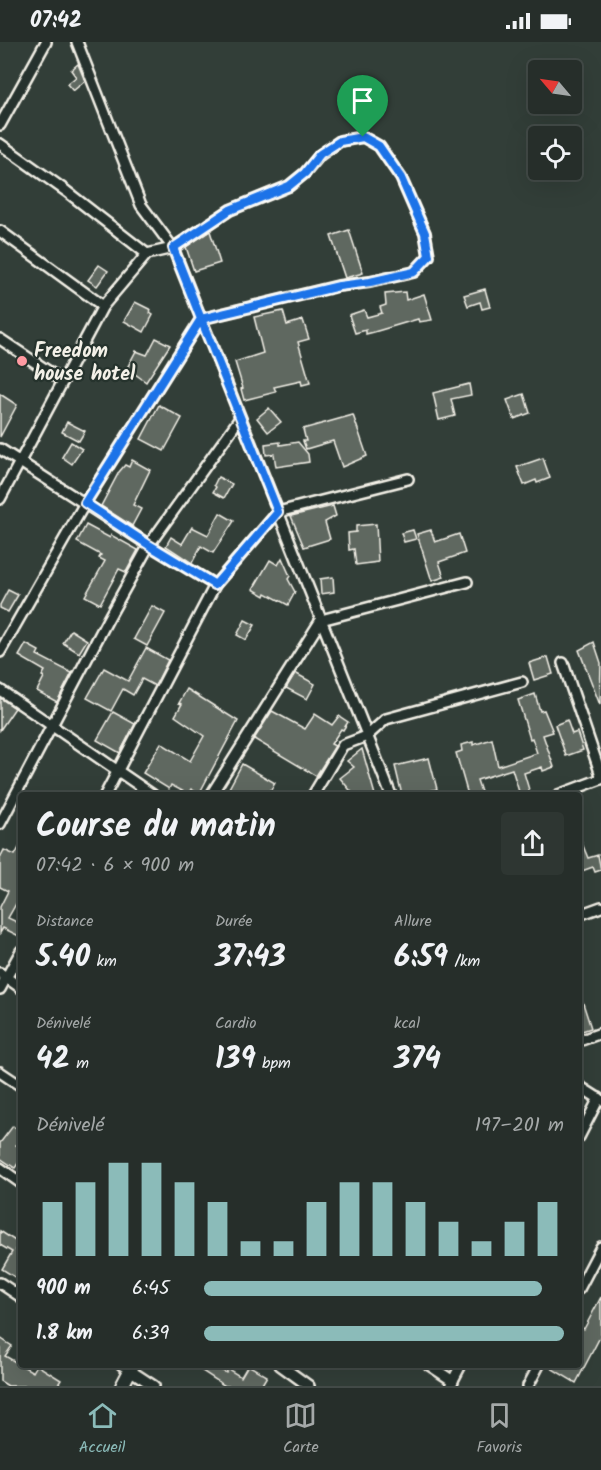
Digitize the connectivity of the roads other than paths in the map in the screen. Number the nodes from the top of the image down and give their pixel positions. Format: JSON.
{"nodes":[{"id":1,"x":46,"y":42,"type":"edge"},
{"id":2,"x":77,"y":42,"type":"edge"},
{"id":3,"x":0,"y":125,"type":"edge"},
{"id":4,"x":0,"y":144,"type":"edge"},
{"id":5,"x":0,"y":231,"type":"edge"},
{"id":6,"x":173,"y":248,"type":"junction"},
{"id":7,"x":147,"y":254,"type":"junction"},
{"id":8,"x":104,"y":306,"type":"junction"},
{"id":9,"x":201,"y":319,"type":"junction"},
{"id":10,"x":0,"y":339,"type":"edge"},
{"id":11,"x":63,"y":381,"type":"junction"},
{"id":12,"x":240,"y":418,"type":"junction"},
{"id":13,"x":0,"y":449,"type":"edge"},
{"id":14,"x":20,"y":461,"type":"junction"},
{"id":15,"x":408,"y":479,"type":"dead end"},
{"id":16,"x":0,"y":499,"type":"edge"},
{"id":17,"x":85,"y":503,"type":"junction"},
{"id":18,"x":278,"y":512,"type":"junction"},
{"id":19,"x":149,"y":545,"type":"junction"},
{"id":20,"x":468,"y":582,"type":"dead end"},
{"id":21,"x":215,"y":585,"type":"junction"},
{"id":22,"x":321,"y":620,"type":"junction"},
{"id":23,"x":0,"y":652,"type":"edge"},
{"id":24,"x":563,"y":663,"type":"dead end"},
{"id":25,"x":522,"y":682,"type":"dead end"},
{"id":26,"x":0,"y":690,"type":"edge"},
{"id":27,"x":53,"y":726,"type":"junction"},
{"id":28,"x":367,"y":736,"type":"junction"},
{"id":29,"x":118,"y":771,"type":"junction"},
{"id":30,"x":601,"y":777,"type":"edge"},
{"id":31,"x":107,"y":792,"type":"edge"},
{"id":32,"x":149,"y":792,"type":"edge"},
{"id":33,"x":213,"y":792,"type":"edge"},
{"id":34,"x":315,"y":792,"type":"edge"},
{"id":35,"x":390,"y":792,"type":"edge"},
{"id":36,"x":565,"y":792,"type":"edge"},
{"id":37,"x":0,"y":824,"type":"edge"},
{"id":38,"x":601,"y":907,"type":"edge"},
{"id":39,"x":582,"y":914,"type":"edge"},
{"id":40,"x":18,"y":955,"type":"edge"},
{"id":41,"x":3,"y":976,"type":"edge"},
{"id":42,"x":18,"y":986,"type":"edge"},
{"id":43,"x":0,"y":989,"type":"edge"},
{"id":44,"x":601,"y":1033,"type":"edge"},
{"id":45,"x":582,"y":1040,"type":"edge"},
{"id":46,"x":0,"y":1072,"type":"edge"},
{"id":47,"x":18,"y":1084,"type":"edge"},
{"id":48,"x":582,"y":1088,"type":"edge"},
{"id":49,"x":600,"y":1099,"type":"edge"},
{"id":50,"x":582,"y":1132,"type":"edge"},
{"id":51,"x":0,"y":1168,"type":"edge"},
{"id":52,"x":18,"y":1181,"type":"edge"},
{"id":53,"x":601,"y":1247,"type":"edge"},
{"id":54,"x":0,"y":1283,"type":"edge"},
{"id":55,"x":582,"y":1283,"type":"edge"},
{"id":56,"x":18,"y":1295,"type":"edge"},
{"id":57,"x":129,"y":1368,"type":"edge"},
{"id":58,"x":130,"y":1368,"type":"edge"},
{"id":59,"x":284,"y":1368,"type":"edge"},
{"id":60,"x":433,"y":1368,"type":"edge"},
{"id":61,"x":460,"y":1368,"type":"edge"},
{"id":62,"x":537,"y":1368,"type":"edge"},
{"id":63,"x":452,"y":1383,"type":"edge"},
{"id":64,"x":122,"y":1386,"type":"edge"},
{"id":65,"x":154,"y":1386,"type":"edge"},
{"id":66,"x":309,"y":1386,"type":"edge"},
{"id":67,"x":528,"y":1386,"type":"edge"}],
"edges":[{"from":1,"to":3,"type":"street"},
{"from":2,"to":6,"type":"street"},
{"from":4,"to":7,"type":"street"},
{"from":5,"to":8,"type":"street"},
{"from":6,"to":7,"type":"street"},
{"from":6,"to":9,"type":"street"},
{"from":6,"to":9,"type":"street"},
{"from":7,"to":8,"type":"street"},
{"from":8,"to":11,"type":"street"},
{"from":9,"to":12,"type":"street"},
{"from":9,"to":17,"type":"street"},
{"from":10,"to":11,"type":"street"},
{"from":11,"to":14,"type":"street"},
{"from":12,"to":18,"type":"street"},
{"from":12,"to":19,"type":"street"},
{"from":13,"to":14,"type":"street"},
{"from":14,"to":16,"type":"street"},
{"from":14,"to":17,"type":"street"},
{"from":15,"to":18,"type":"street"},
{"from":17,"to":19,"type":"street"},
{"from":17,"to":23,"type":"street"},
{"from":18,"to":21,"type":"street"},
{"from":18,"to":22,"type":"street"},
{"from":19,"to":21,"type":"street"},
{"from":19,"to":27,"type":"street"},
{"from":20,"to":22,"type":"street"},
{"from":21,"to":29,"type":"street"},
{"from":22,"to":28,"type":"street"},
{"from":22,"to":33,"type":"street"},
{"from":24,"to":30,"type":"street"},
{"from":25,"to":28,"type":"street"},
{"from":26,"to":27,"type":"street"},
{"from":27,"to":29,"type":"street"},
{"from":27,"to":37,"type":"street"},
{"from":28,"to":34,"type":"street"},
{"from":28,"to":35,"type":"street"},
{"from":29,"to":31,"type":"street"},
{"from":29,"to":32,"type":"street"},
{"from":30,"to":36,"type":"street"},
{"from":38,"to":39,"type":"street"},
{"from":40,"to":41,"type":"street"},
{"from":41,"to":42,"type":"street"},
{"from":41,"to":43,"type":"street"},
{"from":44,"to":45,"type":"street"},
{"from":46,"to":47,"type":"street"},
{"from":48,"to":49,"type":"street"},
{"from":49,"to":50,"type":"street"},
{"from":51,"to":52,"type":"street"},
{"from":53,"to":55,"type":"street"},
{"from":54,"to":56,"type":"street"},
{"from":57,"to":64,"type":"street"},
{"from":58,"to":65,"type":"street"},
{"from":59,"to":66,"type":"street"},
{"from":60,"to":63,"type":"street"},
{"from":61,"to":63,"type":"street"},
{"from":62,"to":67,"type":"street"}]}
